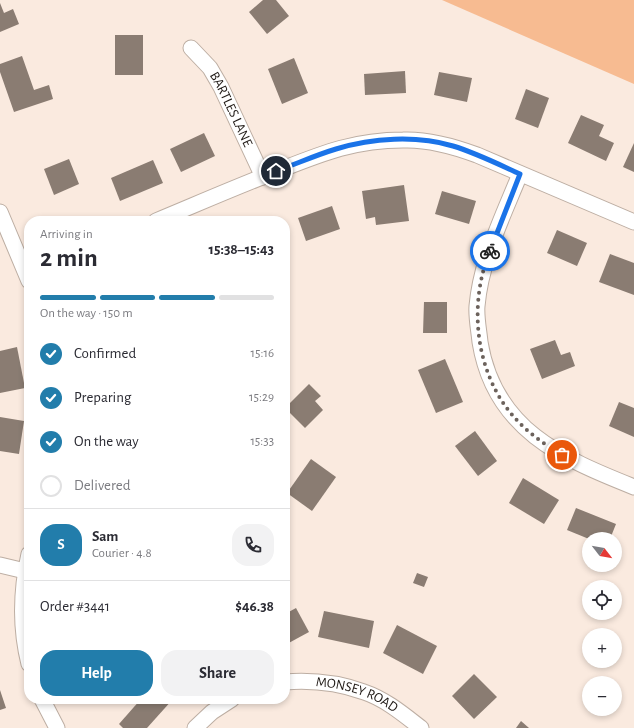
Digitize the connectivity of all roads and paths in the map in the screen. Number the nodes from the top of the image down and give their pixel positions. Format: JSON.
{"nodes":[{"id":1,"x":191,"y":48,"type":"dead end"},
{"id":2,"x":520,"y":174,"type":"junction"},
{"id":3,"x":262,"y":177,"type":"junction"},
{"id":4,"x":0,"y":212,"type":"edge"},
{"id":5,"x":168,"y":216,"type":"edge"},
{"id":6,"x":634,"y":222,"type":"edge"},
{"id":7,"x":24,"y":268,"type":"edge"},
{"id":8,"x":634,"y":487,"type":"edge"},
{"id":9,"x":0,"y":565,"type":"edge"},
{"id":10,"x":24,"y":570,"type":"edge"},
{"id":11,"x":24,"y":581,"type":"edge"},
{"id":12,"x":24,"y":638,"type":"edge"},
{"id":13,"x":290,"y":682,"type":"edge"},
{"id":14,"x":45,"y":704,"type":"edge"},
{"id":15,"x":224,"y":704,"type":"edge"},
{"id":16,"x":57,"y":728,"type":"edge"},
{"id":17,"x":195,"y":728,"type":"edge"},
{"id":18,"x":421,"y":728,"type":"edge"}],
"edges":[{"from":1,"to":3,"type":"street","name":"BARTLES LANE"},
{"from":2,"to":3,"type":"street"},
{"from":2,"to":6,"type":"street"},
{"from":2,"to":8,"type":"street"},
{"from":3,"to":5,"type":"street"},
{"from":4,"to":7,"type":"street"},
{"from":9,"to":10,"type":"street"},
{"from":11,"to":12,"type":"street"},
{"from":13,"to":18,"type":"street","name":"MONSEY ROAD"},
{"from":14,"to":16,"type":"street"},
{"from":15,"to":17,"type":"street"}]}
